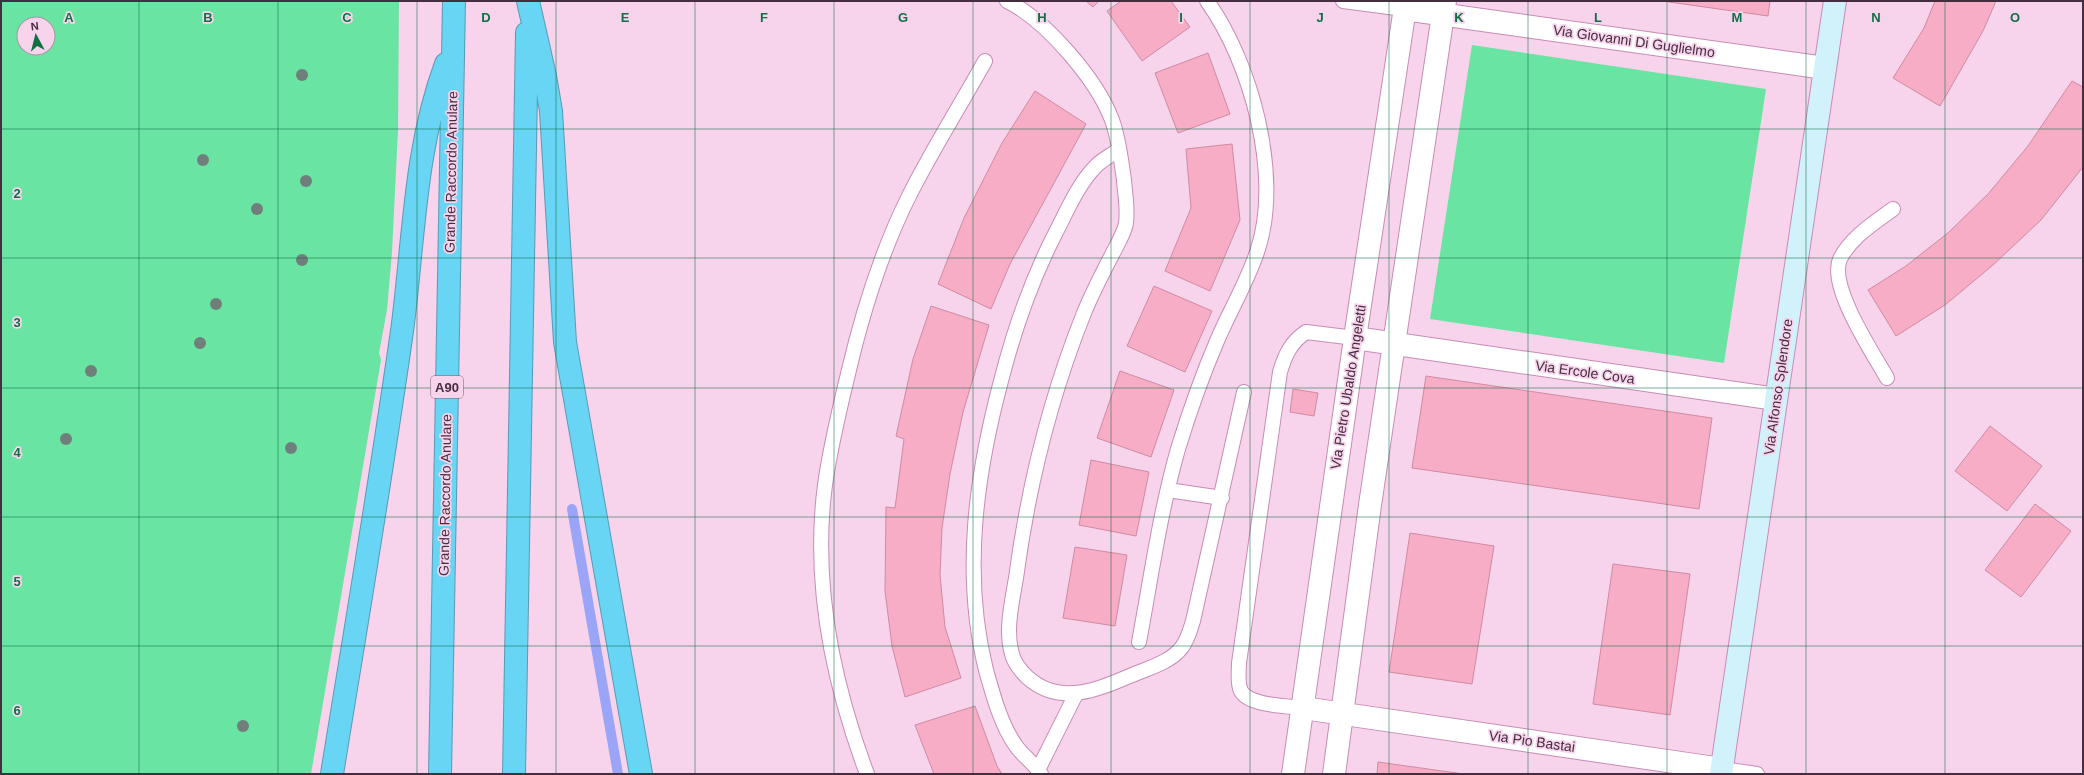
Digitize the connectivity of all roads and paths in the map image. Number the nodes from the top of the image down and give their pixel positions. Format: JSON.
{"nodes":[{"id":1,"x":454,"y":1,"type":"edge"},
{"id":2,"x":528,"y":1,"type":"edge"},
{"id":3,"x":1007,"y":1,"type":"edge"},
{"id":4,"x":1206,"y":1,"type":"edge"},
{"id":5,"x":1343,"y":1,"type":"edge"},
{"id":6,"x":1835,"y":1,"type":"edge"},
{"id":7,"x":1405,"y":5,"type":"edge"},
{"id":8,"x":1444,"y":7,"type":"edge"},
{"id":9,"x":453,"y":46,"type":"junction"},
{"id":10,"x":985,"y":61,"type":"dead end"},
{"id":11,"x":1825,"y":68,"type":"junction"},
{"id":12,"x":1120,"y":149,"type":"junction"},
{"id":13,"x":1893,"y":209,"type":"dead end"},
{"id":14,"x":1355,"y":338,"type":"junction"},
{"id":15,"x":1394,"y":343,"type":"junction"},
{"id":16,"x":1888,"y":378,"type":"dead end"},
{"id":17,"x":1244,"y":392,"type":"dead end"},
{"id":18,"x":1776,"y":400,"type":"junction"},
{"id":19,"x":1168,"y":490,"type":"junction"},
{"id":20,"x":1222,"y":498,"type":"junction"},
{"id":21,"x":1139,"y":642,"type":"dead end"},
{"id":22,"x":1076,"y":694,"type":"junction"},
{"id":23,"x":1303,"y":708,"type":"junction"},
{"id":24,"x":1342,"y":713,"type":"junction"},
{"id":25,"x":1721,"y":771,"type":"edge"},
{"id":26,"x":1040,"y":772,"type":"edge"},
{"id":27,"x":332,"y":774,"type":"edge"},
{"id":28,"x":440,"y":774,"type":"edge"},
{"id":29,"x":514,"y":774,"type":"edge"},
{"id":30,"x":641,"y":774,"type":"edge"},
{"id":31,"x":867,"y":774,"type":"edge"},
{"id":32,"x":1293,"y":774,"type":"edge"},
{"id":33,"x":1334,"y":774,"type":"edge"},
{"id":34,"x":1757,"y":774,"type":"edge"}],
"edges":[{"from":1,"to":9,"type":"highway","name":"Grande Raccordo Anulare","number":"A90"},
{"from":2,"to":29,"type":"highway"},
{"from":2,"to":30,"type":"highway"},
{"from":3,"to":12,"type":"lane"},
{"from":4,"to":19,"type":"lane"},
{"from":5,"to":7,"type":"lane"},
{"from":6,"to":11,"type":"street","name":"Via Alfonso Splendore"},
{"from":7,"to":8,"type":"street","name":"Via Giovanni Di Guglielmo"},
{"from":7,"to":14,"type":"street","name":"Via Pietro Ubaldo Angeletti"},
{"from":8,"to":11,"type":"street","name":"Via Giovanni Di Guglielmo"},
{"from":8,"to":15,"type":"street"},
{"from":9,"to":27,"type":"highway"},
{"from":9,"to":28,"type":"highway","name":"Grande Raccordo Anulare","number":"A90"},
{"from":10,"to":31,"type":"lane"},
{"from":11,"to":18,"type":"street","name":"Via Alfonso Splendore"},
{"from":12,"to":22,"type":"lane"},
{"from":12,"to":26,"type":"lane"},
{"from":13,"to":16,"type":"lane"},
{"from":14,"to":15,"type":"street","name":"Via Ercole Cova"},
{"from":14,"to":23,"type":"street","name":"Via Pietro Ubaldo Angeletti"},
{"from":14,"to":23,"type":"lane"},
{"from":15,"to":18,"type":"street","name":"Via Ercole Cova"},
{"from":15,"to":24,"type":"street"},
{"from":17,"to":20,"type":"lane"},
{"from":18,"to":25,"type":"street","name":"Via Alfonso Splendore"},
{"from":19,"to":20,"type":"lane"},
{"from":19,"to":21,"type":"lane"},
{"from":20,"to":22,"type":"lane"},
{"from":22,"to":26,"type":"lane"},
{"from":23,"to":24,"type":"street","name":"Via Pio Bastai"},
{"from":23,"to":32,"type":"street","name":"Via Pietro Ubaldo Angeletti"},
{"from":24,"to":25,"type":"street","name":"Via Pio Bastai"},
{"from":24,"to":33,"type":"street"},
{"from":25,"to":34,"type":"lane"}]}
